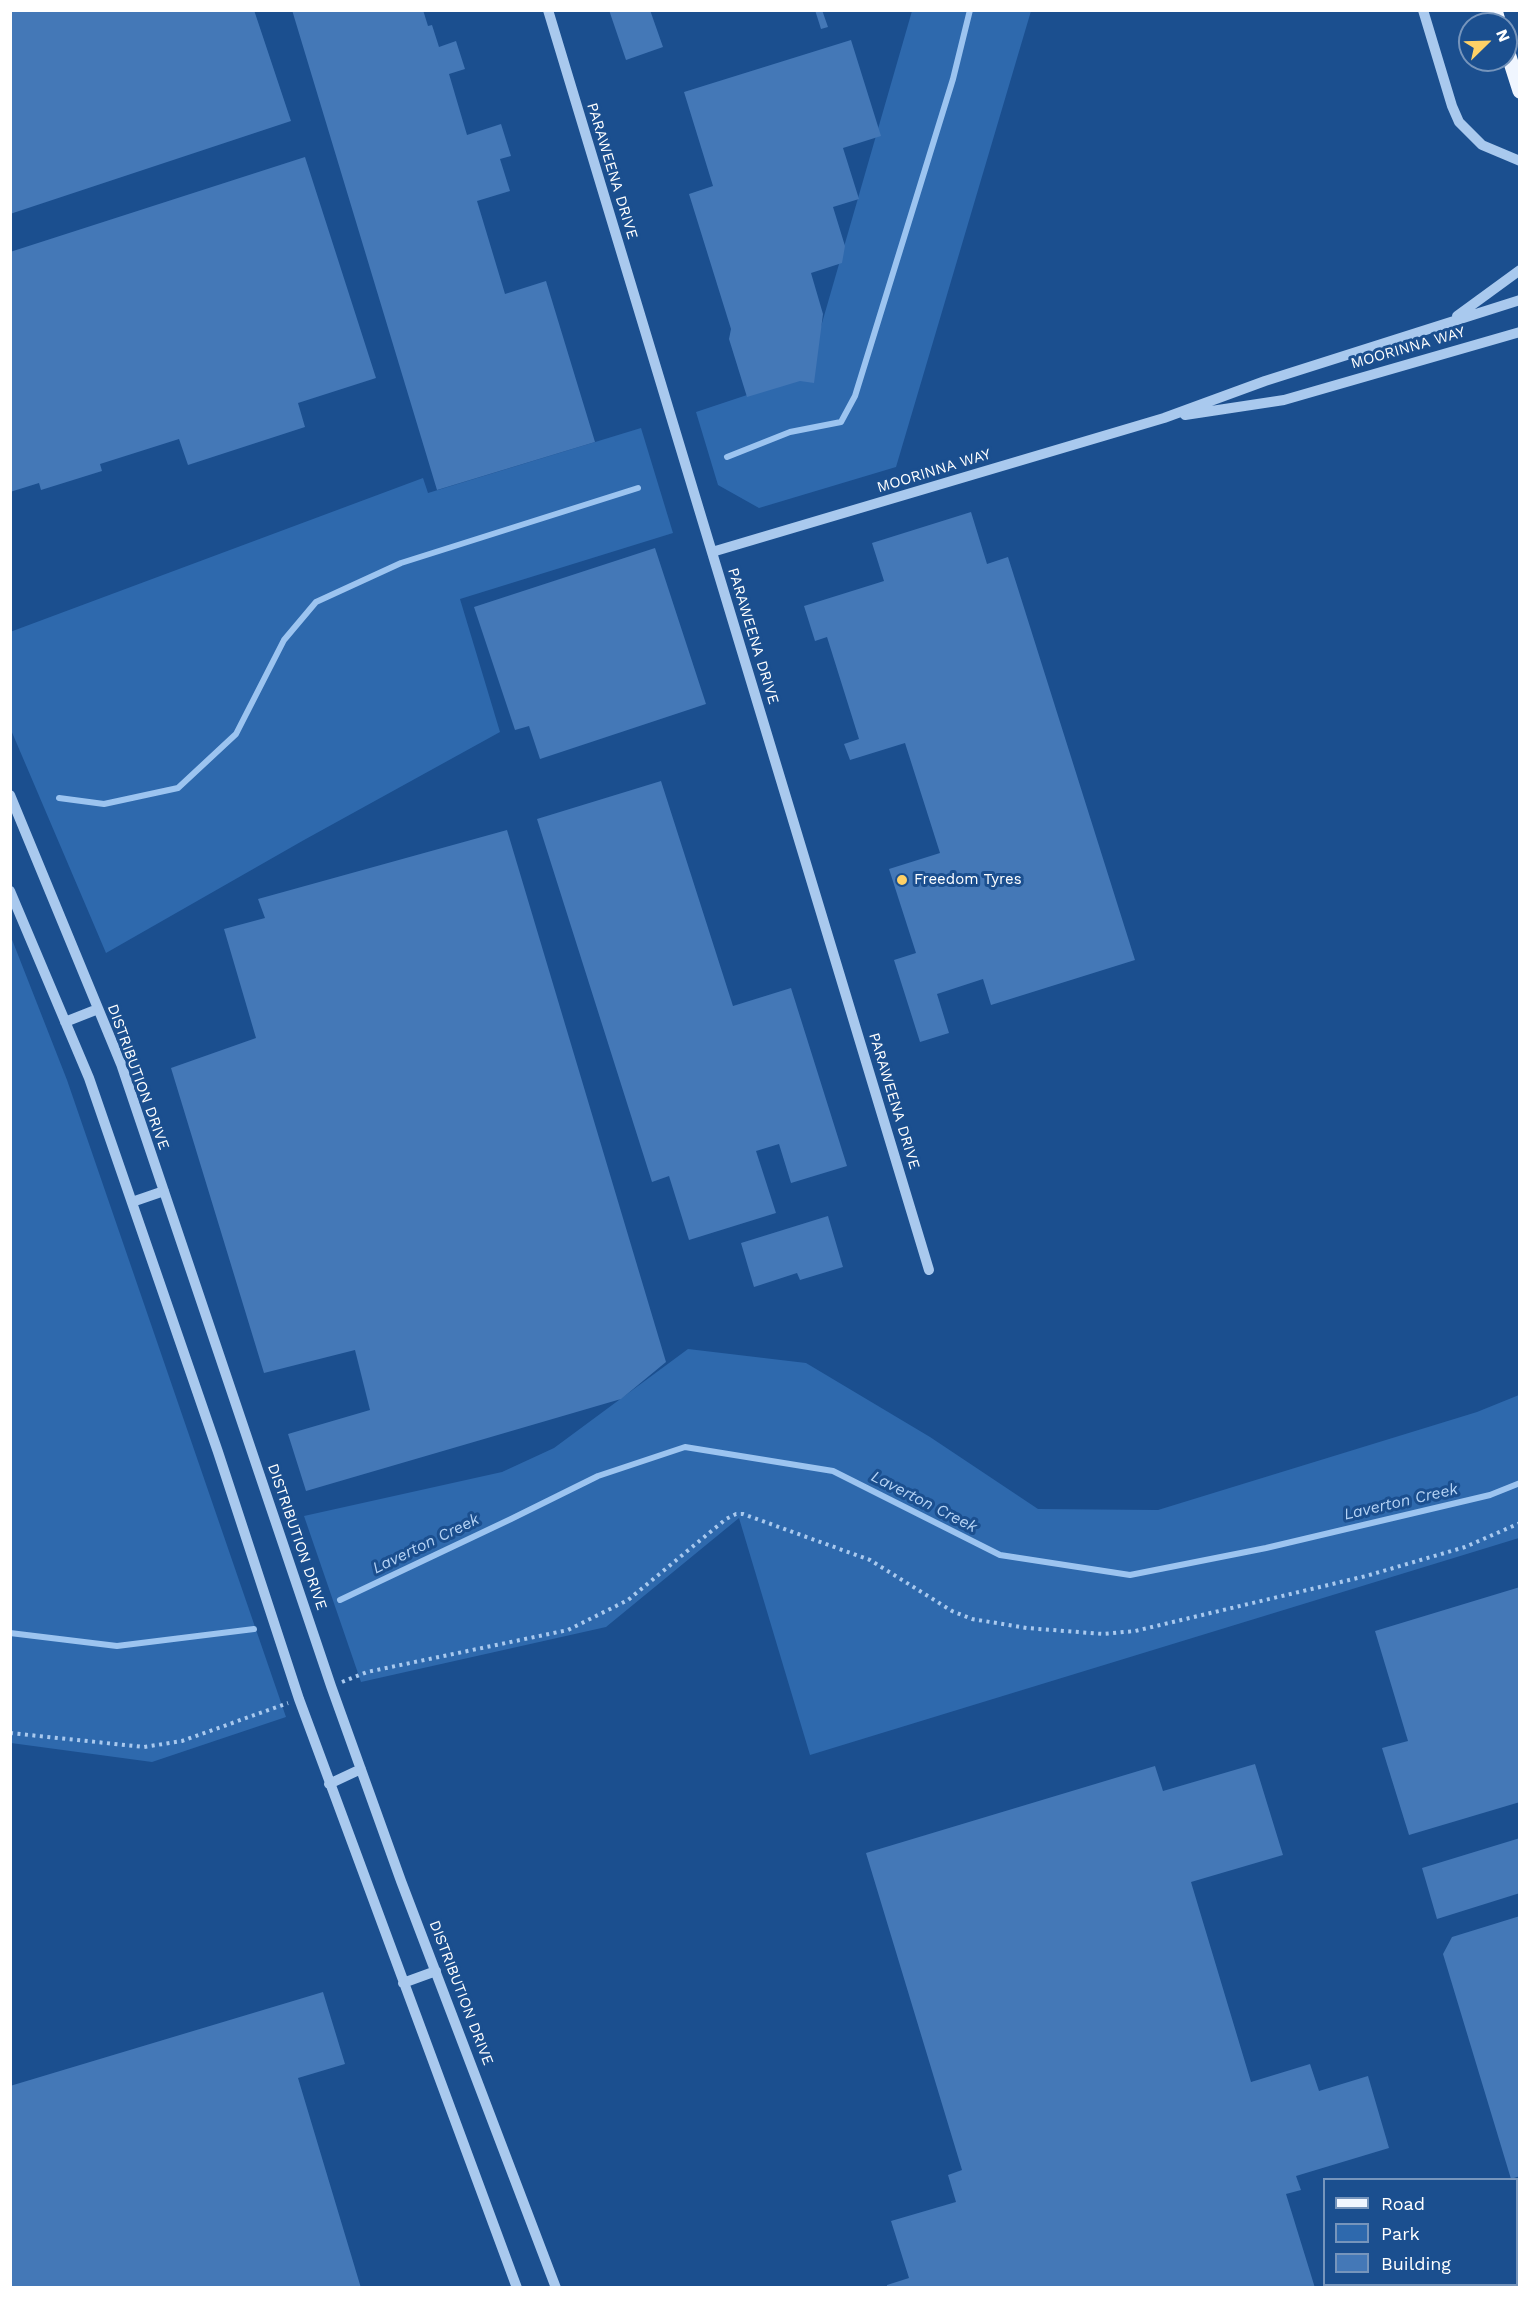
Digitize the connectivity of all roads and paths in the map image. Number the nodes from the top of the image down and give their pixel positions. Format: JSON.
{"nodes":[{"id":1,"x":548,"y":10,"type":"edge"},
{"id":2,"x":1423,"y":10,"type":"edge"},
{"id":3,"x":1514,"y":72,"type":"edge"},
{"id":4,"x":1520,"y":91,"type":"edge"},
{"id":5,"x":1520,"y":161,"type":"edge"},
{"id":6,"x":1520,"y":270,"type":"edge"},
{"id":7,"x":1520,"y":300,"type":"edge"},
{"id":8,"x":1447,"y":324,"type":"junction"},
{"id":9,"x":1520,"y":332,"type":"edge"},
{"id":10,"x":1164,"y":418,"type":"junction"},
{"id":11,"x":712,"y":552,"type":"junction"},
{"id":12,"x":10,"y":795,"type":"edge"},
{"id":13,"x":10,"y":891,"type":"edge"},
{"id":14,"x":98,"y":1009,"type":"junction"},
{"id":15,"x":65,"y":1022,"type":"junction"},
{"id":16,"x":164,"y":1191,"type":"junction"},
{"id":17,"x":132,"y":1203,"type":"junction"},
{"id":18,"x":929,"y":1270,"type":"dead end"},
{"id":19,"x":1520,"y":1522,"type":"edge"},
{"id":20,"x":331,"y":1686,"type":"junction"},
{"id":21,"x":299,"y":1699,"type":"junction"},
{"id":22,"x":10,"y":1733,"type":"edge"},
{"id":23,"x":361,"y":1769,"type":"junction"},
{"id":24,"x":329,"y":1784,"type":"junction"},
{"id":25,"x":436,"y":1971,"type":"junction"},
{"id":26,"x":403,"y":1983,"type":"junction"},
{"id":27,"x":517,"y":2288,"type":"edge"},
{"id":28,"x":556,"y":2288,"type":"edge"}],
"edges":[{"from":1,"to":11,"type":"street","name":"PARAWEENA DRIVE"},
{"from":2,"to":5,"type":"street"},
{"from":3,"to":4,"type":"main road"},
{"from":6,"to":8,"type":"street","name":"MOORINNA WAY"},
{"from":7,"to":8,"type":"street","name":"MOORINNA WAY"},
{"from":8,"to":10,"type":"street","name":"MOORINNA WAY"},
{"from":9,"to":10,"type":"street","name":"MOORINNA WAY"},
{"from":10,"to":11,"type":"street","name":"MOORINNA WAY"},
{"from":11,"to":18,"type":"street","name":"PARAWEENA DRIVE"},
{"from":12,"to":14,"type":"street","name":"DISTRIBUTION DRIVE"},
{"from":13,"to":15,"type":"street"},
{"from":14,"to":15,"type":"street"},
{"from":14,"to":16,"type":"street","name":"DISTRIBUTION DRIVE"},
{"from":15,"to":17,"type":"street"},
{"from":16,"to":17,"type":"street"},
{"from":16,"to":20,"type":"street","name":"DISTRIBUTION DRIVE"},
{"from":17,"to":21,"type":"street"},
{"from":19,"to":20,"type":"path"},
{"from":20,"to":23,"type":"street","name":"DISTRIBUTION DRIVE"},
{"from":21,"to":22,"type":"path"},
{"from":21,"to":24,"type":"street"},
{"from":23,"to":24,"type":"street"},
{"from":23,"to":25,"type":"street","name":"DISTRIBUTION DRIVE"},
{"from":24,"to":26,"type":"street"},
{"from":25,"to":26,"type":"street"},
{"from":25,"to":28,"type":"street","name":"DISTRIBUTION DRIVE"},
{"from":26,"to":27,"type":"street"}]}
